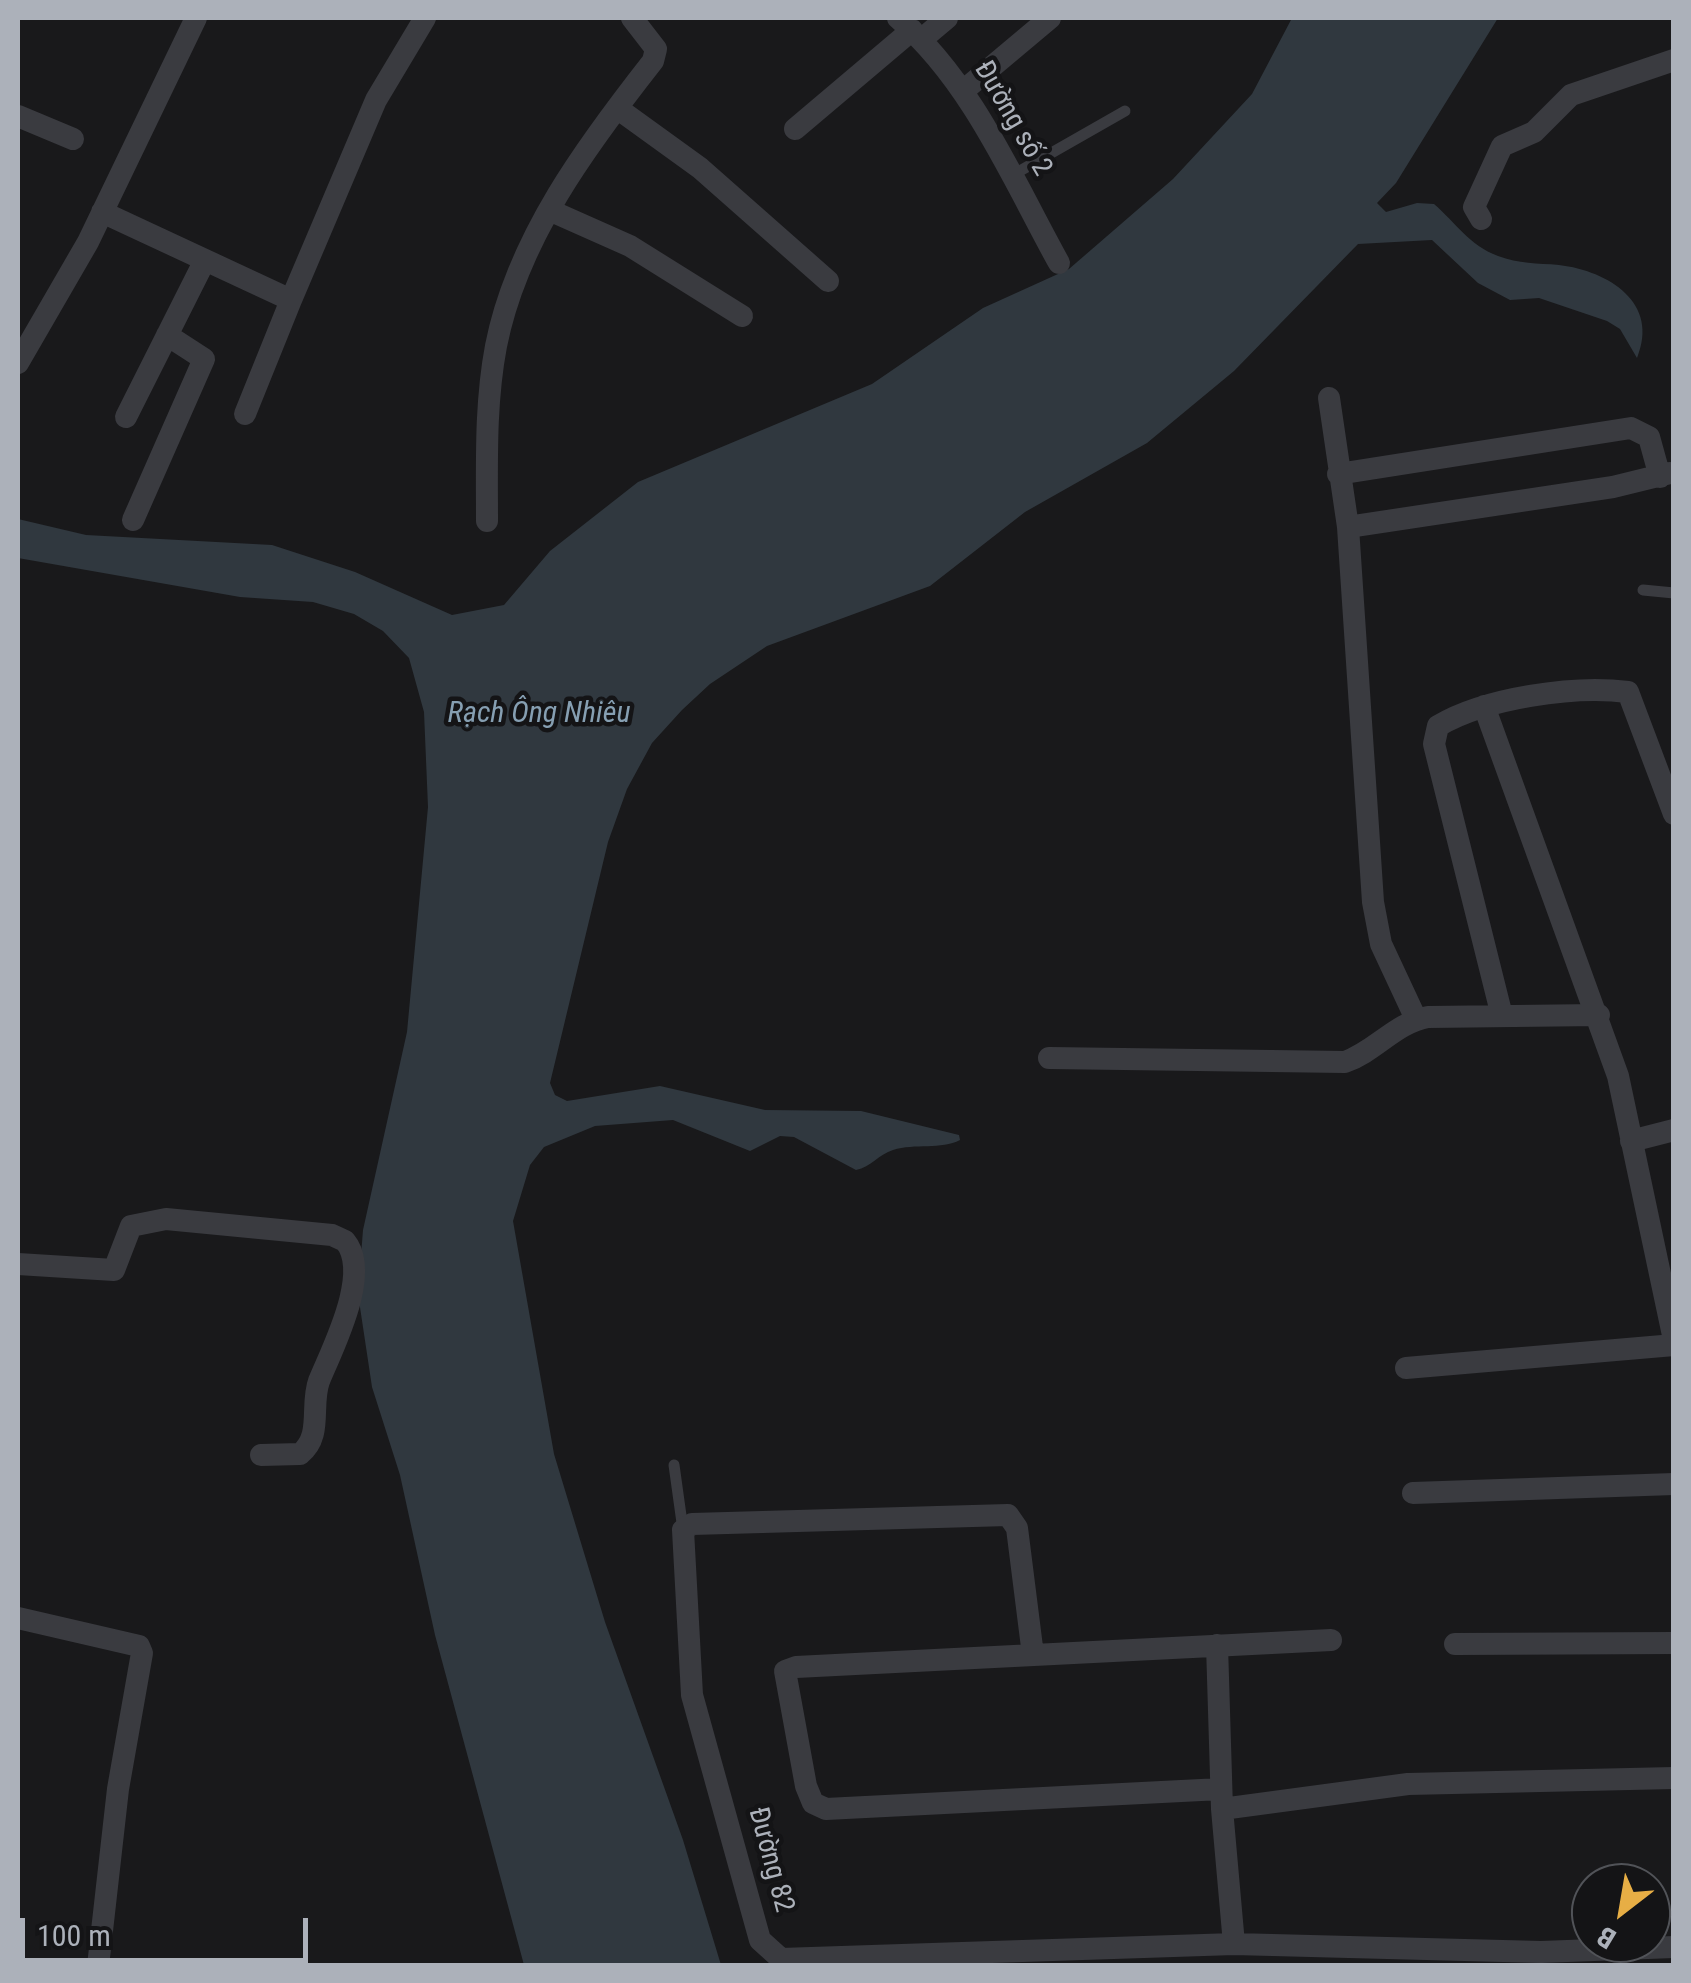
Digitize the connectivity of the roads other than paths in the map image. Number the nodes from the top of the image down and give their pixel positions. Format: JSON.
{"nodes":[{"id":1,"x":196,"y":18,"type":"edge"},
{"id":2,"x":425,"y":18,"type":"edge"},
{"id":3,"x":632,"y":18,"type":"edge"},
{"id":4,"x":947,"y":18,"type":"edge"},
{"id":5,"x":1050,"y":18,"type":"edge"},
{"id":6,"x":911,"y":29,"type":"edge"},
{"id":7,"x":1674,"y":60,"type":"edge"},
{"id":8,"x":963,"y":91,"type":"junction"},
{"id":9,"x":617,"y":108,"type":"junction"},
{"id":10,"x":1125,"y":111,"type":"dead end"},
{"id":11,"x":18,"y":116,"type":"edge"},
{"id":12,"x":795,"y":130,"type":"dead end"},
{"id":13,"x":73,"y":139,"type":"dead end"},
{"id":14,"x":1011,"y":176,"type":"junction"},
{"id":15,"x":549,"y":210,"type":"junction"},
{"id":16,"x":102,"y":212,"type":"junction"},
{"id":17,"x":1480,"y":219,"type":"dead end"},
{"id":18,"x":205,"y":260,"type":"junction"},
{"id":19,"x":1059,"y":263,"type":"dead end"},
{"id":20,"x":828,"y":281,"type":"dead end"},
{"id":21,"x":291,"y":300,"type":"junction"},
{"id":22,"x":742,"y":316,"type":"dead end"},
{"id":23,"x":167,"y":335,"type":"junction"},
{"id":24,"x":18,"y":363,"type":"edge"},
{"id":25,"x":1328,"y":398,"type":"dead end"},
{"id":26,"x":245,"y":414,"type":"dead end"},
{"id":27,"x":126,"y":417,"type":"dead end"},
{"id":28,"x":1338,"y":474,"type":"junction"},
{"id":29,"x":1667,"y":474,"type":"edge"},
{"id":30,"x":133,"y":520,"type":"dead end"},
{"id":31,"x":486,"y":522,"type":"dead end"},
{"id":32,"x":1348,"y":527,"type":"junction"},
{"id":33,"x":1643,"y":590,"type":"dead end"},
{"id":34,"x":1674,"y":592,"type":"edge"},
{"id":35,"x":1484,"y":706,"type":"junction"},
{"id":36,"x":1673,"y":813,"type":"edge"},
{"id":37,"x":1599,"y":1014,"type":"junction"},
{"id":38,"x":1502,"y":1016,"type":"junction"},
{"id":39,"x":1416,"y":1019,"type":"junction"},
{"id":40,"x":1049,"y":1058,"type":"dead end"},
{"id":41,"x":1674,"y":1130,"type":"edge"},
{"id":42,"x":1631,"y":1141,"type":"junction"},
{"id":43,"x":18,"y":1264,"type":"edge"},
{"id":44,"x":1674,"y":1342,"type":"edge"},
{"id":45,"x":1406,"y":1368,"type":"dead end"},
{"id":46,"x":261,"y":1454,"type":"dead end"},
{"id":47,"x":674,"y":1465,"type":"dead end"},
{"id":48,"x":1674,"y":1484,"type":"edge"},
{"id":49,"x":1414,"y":1493,"type":"dead end"},
{"id":50,"x":683,"y":1530,"type":"junction"},
{"id":51,"x":18,"y":1618,"type":"edge"},
{"id":52,"x":1331,"y":1640,"type":"dead end"},
{"id":53,"x":1674,"y":1643,"type":"edge"},
{"id":54,"x":1455,"y":1644,"type":"dead end"},
{"id":55,"x":1217,"y":1645,"type":"junction"},
{"id":56,"x":1032,"y":1655,"type":"junction"},
{"id":57,"x":1674,"y":1778,"type":"edge"},
{"id":58,"x":1222,"y":1799,"type":"junction"},
{"id":59,"x":1234,"y":1944,"type":"junction"},
{"id":60,"x":1674,"y":1948,"type":"edge"},
{"id":61,"x":98,"y":1966,"type":"edge"}],
"edges":[{"from":1,"to":16,"type":"street"},
{"from":2,"to":21,"type":"street"},
{"from":3,"to":9,"type":"street"},
{"from":4,"to":6,"type":"street"},
{"from":5,"to":8,"type":"street"},
{"from":6,"to":8,"type":"street","name":"Đường số 2"},
{"from":6,"to":12,"type":"street"},
{"from":7,"to":17,"type":"street"},
{"from":8,"to":14,"type":"street","name":"Đường số 2"},
{"from":9,"to":15,"type":"street"},
{"from":9,"to":20,"type":"street"},
{"from":10,"to":14,"type":"lane"},
{"from":11,"to":13,"type":"street"},
{"from":14,"to":19,"type":"street","name":"Đường số 2"},
{"from":15,"to":22,"type":"street"},
{"from":15,"to":31,"type":"street"},
{"from":16,"to":18,"type":"street"},
{"from":16,"to":24,"type":"street"},
{"from":18,"to":21,"type":"street"},
{"from":18,"to":23,"type":"street"},
{"from":21,"to":26,"type":"street"},
{"from":23,"to":27,"type":"street"},
{"from":23,"to":30,"type":"street"},
{"from":25,"to":28,"type":"street"},
{"from":28,"to":29,"type":"street"},
{"from":28,"to":32,"type":"street"},
{"from":29,"to":32,"type":"street"},
{"from":32,"to":39,"type":"street"},
{"from":33,"to":34,"type":"lane"},
{"from":35,"to":36,"type":"street"},
{"from":35,"to":37,"type":"street"},
{"from":35,"to":38,"type":"street"},
{"from":37,"to":38,"type":"street"},
{"from":37,"to":42,"type":"street"},
{"from":38,"to":39,"type":"street"},
{"from":39,"to":40,"type":"street"},
{"from":41,"to":42,"type":"street"},
{"from":42,"to":44,"type":"street"},
{"from":43,"to":46,"type":"street"},
{"from":44,"to":45,"type":"street"},
{"from":47,"to":50,"type":"lane"},
{"from":48,"to":49,"type":"street"},
{"from":50,"to":56,"type":"street"},
{"from":50,"to":59,"type":"street","name":"Đường 82"},
{"from":51,"to":61,"type":"street"},
{"from":52,"to":55,"type":"street"},
{"from":53,"to":54,"type":"street"},
{"from":55,"to":56,"type":"street"},
{"from":55,"to":58,"type":"street"},
{"from":56,"to":58,"type":"street"},
{"from":57,"to":58,"type":"street"},
{"from":58,"to":59,"type":"street"},
{"from":59,"to":60,"type":"street","name":"Đường 82"}]}
